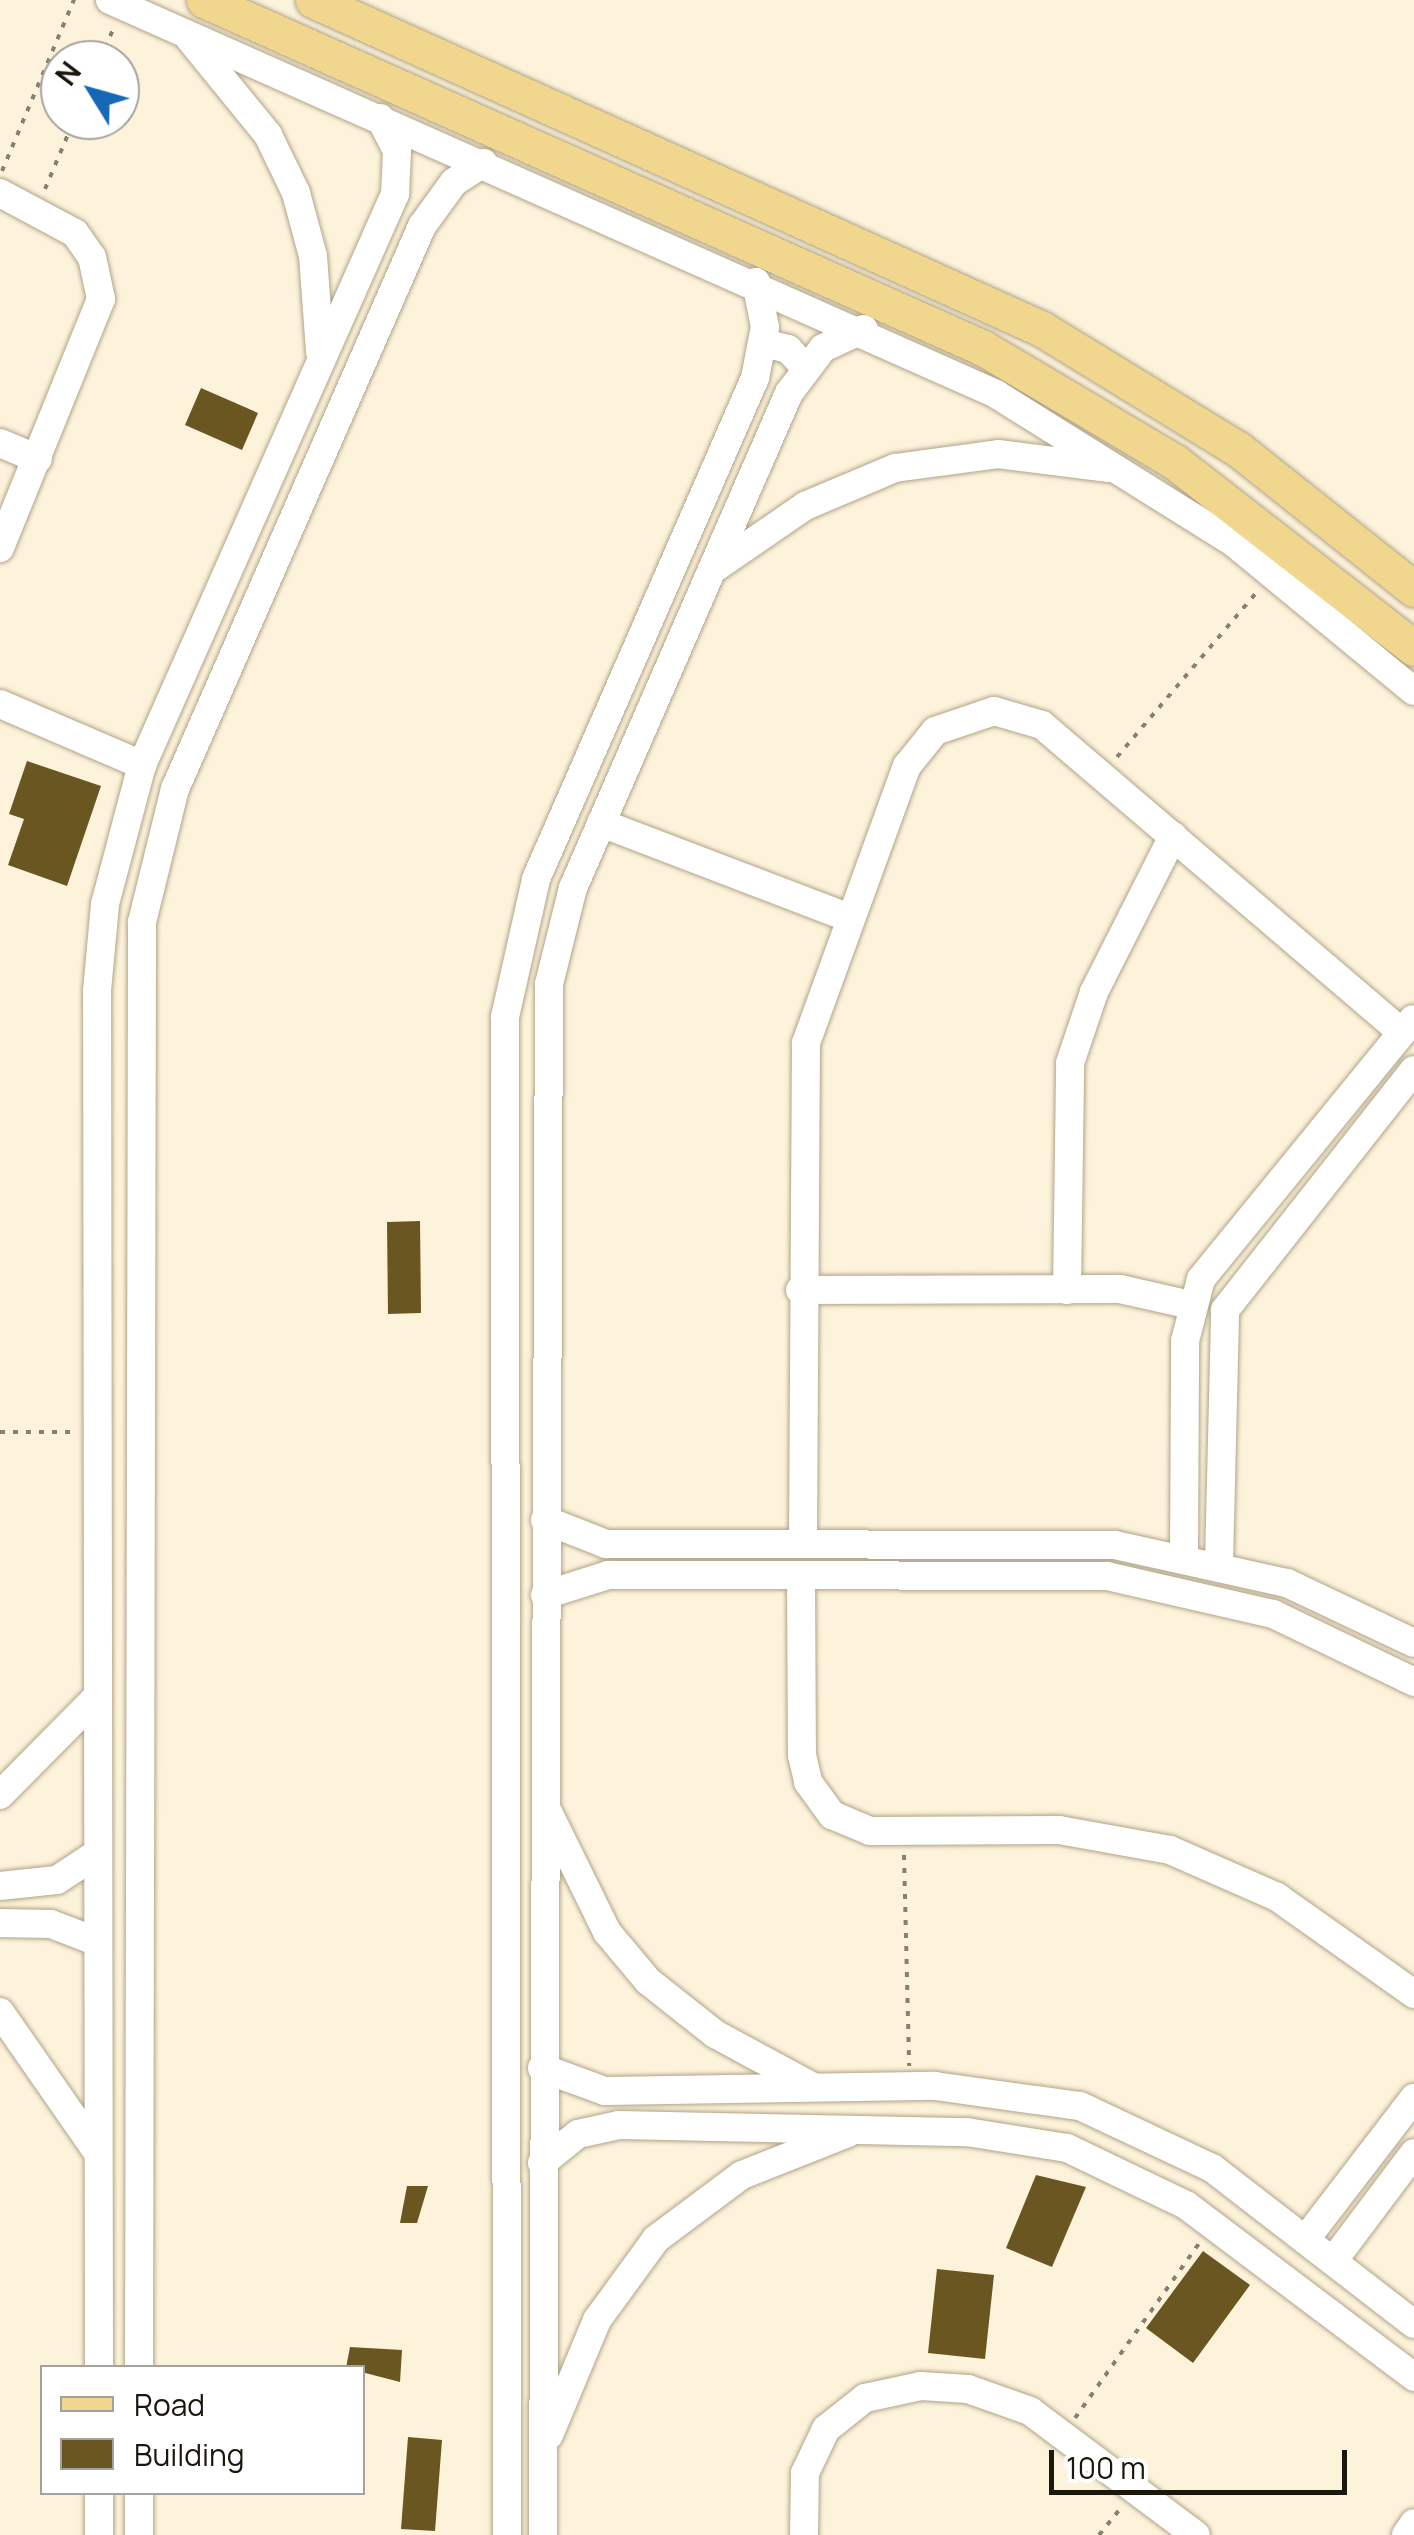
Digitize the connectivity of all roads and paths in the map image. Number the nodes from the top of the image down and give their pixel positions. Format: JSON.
{"nodes":[{"id":1,"x":74,"y":0,"type":"edge"},
{"id":2,"x":204,"y":0,"type":"edge"},
{"id":3,"x":313,"y":0,"type":"edge"},
{"id":4,"x":117,"y":3,"type":"edge"},
{"id":5,"x":185,"y":32,"type":"junction"},
{"id":6,"x":106,"y":40,"type":"edge"},
{"id":7,"x":380,"y":118,"type":"junction"},
{"id":8,"x":65,"y":140,"type":"edge"},
{"id":9,"x":483,"y":163,"type":"junction"},
{"id":10,"x":0,"y":174,"type":"edge"},
{"id":11,"x":0,"y":193,"type":"edge"},
{"id":12,"x":395,"y":194,"type":"junction"},
{"id":13,"x":36,"y":209,"type":"junction"},
{"id":14,"x":430,"y":210,"type":"junction"},
{"id":15,"x":756,"y":282,"type":"junction"},
{"id":16,"x":864,"y":330,"type":"junction"},
{"id":17,"x":764,"y":343,"type":"junction"},
{"id":18,"x":320,"y":359,"type":"junction"},
{"id":19,"x":804,"y":367,"type":"junction"},
{"id":20,"x":0,"y":443,"type":"edge"},
{"id":21,"x":38,"y":459,"type":"junction"},
{"id":22,"x":1130,"y":472,"type":"junction"},
{"id":23,"x":0,"y":548,"type":"edge"},
{"id":24,"x":710,"y":571,"type":"junction"},
{"id":25,"x":1272,"y":574,"type":"junction"},
{"id":26,"x":1414,"y":589,"type":"edge"},
{"id":27,"x":1414,"y":648,"type":"edge"},
{"id":28,"x":1414,"y":691,"type":"edge"},
{"id":29,"x":0,"y":704,"type":"edge"},
{"id":30,"x":142,"y":765,"type":"junction"},
{"id":31,"x":1102,"y":774,"type":"junction"},
{"id":32,"x":601,"y":823,"type":"junction"},
{"id":33,"x":1174,"y":836,"type":"junction"},
{"id":34,"x":847,"y":917,"type":"junction"},
{"id":35,"x":1408,"y":1025,"type":"edge"},
{"id":36,"x":1414,"y":1070,"type":"edge"},
{"id":37,"x":1322,"y":1130,"type":"junction"},
{"id":38,"x":1347,"y":1152,"type":"junction"},
{"id":39,"x":800,"y":1290,"type":"junction"},
{"id":40,"x":1067,"y":1290,"type":"junction"},
{"id":41,"x":1191,"y":1305,"type":"junction"},
{"id":42,"x":546,"y":1309,"type":"junction"},
{"id":43,"x":505,"y":1311,"type":"junction"},
{"id":44,"x":140,"y":1336,"type":"junction"},
{"id":45,"x":98,"y":1338,"type":"junction"},
{"id":46,"x":0,"y":1432,"type":"edge"},
{"id":47,"x":98,"y":1432,"type":"junction"},
{"id":48,"x":545,"y":1520,"type":"junction"},
{"id":49,"x":588,"y":1541,"type":"junction"},
{"id":50,"x":802,"y":1543,"type":"junction"},
{"id":51,"x":1184,"y":1555,"type":"junction"},
{"id":52,"x":1219,"y":1563,"type":"junction"},
{"id":53,"x":801,"y":1575,"type":"junction"},
{"id":54,"x":590,"y":1577,"type":"junction"},
{"id":55,"x":544,"y":1595,"type":"junction"},
{"id":56,"x":1322,"y":1596,"type":"junction"},
{"id":57,"x":1308,"y":1627,"type":"junction"},
{"id":58,"x":1414,"y":1643,"type":"edge"},
{"id":59,"x":1414,"y":1682,"type":"edge"},
{"id":60,"x":98,"y":1696,"type":"junction"},
{"id":61,"x":0,"y":1795,"type":"edge"},
{"id":62,"x":544,"y":1803,"type":"junction"},
{"id":63,"x":904,"y":1831,"type":"junction"},
{"id":64,"x":98,"y":1853,"type":"junction"},
{"id":65,"x":46,"y":1883,"type":"junction"},
{"id":66,"x":0,"y":1886,"type":"edge"},
{"id":67,"x":0,"y":1923,"type":"edge"},
{"id":68,"x":43,"y":1924,"type":"junction"},
{"id":69,"x":98,"y":1942,"type":"junction"},
{"id":70,"x":1414,"y":1994,"type":"edge"},
{"id":71,"x":0,"y":2012,"type":"edge"},
{"id":72,"x":542,"y":2068,"type":"junction"},
{"id":73,"x":910,"y":2086,"type":"junction"},
{"id":74,"x":814,"y":2088,"type":"junction"},
{"id":75,"x":605,"y":2092,"type":"junction"},
{"id":76,"x":1414,"y":2098,"type":"edge"},
{"id":77,"x":604,"y":2126,"type":"junction"},
{"id":78,"x":860,"y":2128,"type":"junction"},
{"id":79,"x":1404,"y":2131,"type":"edge"},
{"id":80,"x":98,"y":2154,"type":"junction"},
{"id":81,"x":1414,"y":2154,"type":"edge"},
{"id":82,"x":542,"y":2163,"type":"junction"},
{"id":83,"x":1212,"y":2224,"type":"junction"},
{"id":84,"x":1305,"y":2240,"type":"junction"},
{"id":85,"x":1333,"y":2261,"type":"junction"},
{"id":86,"x":1414,"y":2324,"type":"edge"},
{"id":87,"x":99,"y":2365,"type":"edge"},
{"id":88,"x":139,"y":2365,"type":"edge"},
{"id":89,"x":1414,"y":2377,"type":"edge"},
{"id":90,"x":1064,"y":2434,"type":"junction"},
{"id":91,"x":543,"y":2451,"type":"junction"},
{"id":92,"x":1136,"y":2489,"type":"junction"},
{"id":93,"x":99,"y":2495,"type":"edge"},
{"id":94,"x":139,"y":2495,"type":"edge"},
{"id":95,"x":1414,"y":2522,"type":"edge"},
{"id":96,"x":99,"y":2535,"type":"edge"},
{"id":97,"x":139,"y":2535,"type":"edge"},
{"id":98,"x":507,"y":2535,"type":"edge"},
{"id":99,"x":544,"y":2535,"type":"edge"},
{"id":100,"x":804,"y":2535,"type":"edge"},
{"id":101,"x":1099,"y":2535,"type":"edge"},
{"id":102,"x":1196,"y":2535,"type":"edge"},
{"id":103,"x":1406,"y":2535,"type":"edge"}],
"edges":[{"from":1,"to":10,"type":"path"},
{"from":2,"to":27,"type":"main road"},
{"from":3,"to":26,"type":"main road"},
{"from":4,"to":5,"type":"street"},
{"from":4,"to":6,"type":"path"},
{"from":5,"to":7,"type":"street"},
{"from":5,"to":18,"type":"street"},
{"from":7,"to":9,"type":"street"},
{"from":7,"to":12,"type":"street"},
{"from":8,"to":13,"type":"path"},
{"from":9,"to":14,"type":"street"},
{"from":9,"to":15,"type":"street"},
{"from":11,"to":13,"type":"street"},
{"from":12,"to":14,"type":"street"},
{"from":12,"to":18,"type":"street"},
{"from":13,"to":21,"type":"street"},
{"from":14,"to":44,"type":"street"},
{"from":15,"to":16,"type":"street"},
{"from":15,"to":17,"type":"street"},
{"from":16,"to":19,"type":"street"},
{"from":16,"to":22,"type":"street"},
{"from":17,"to":19,"type":"street"},
{"from":17,"to":43,"type":"street"},
{"from":18,"to":30,"type":"street"},
{"from":19,"to":24,"type":"street"},
{"from":20,"to":21,"type":"street"},
{"from":21,"to":23,"type":"street"},
{"from":22,"to":24,"type":"street"},
{"from":22,"to":25,"type":"street"},
{"from":24,"to":32,"type":"street"},
{"from":25,"to":28,"type":"street"},
{"from":25,"to":31,"type":"path"},
{"from":29,"to":30,"type":"street"},
{"from":30,"to":45,"type":"street"},
{"from":31,"to":33,"type":"street"},
{"from":31,"to":34,"type":"street"},
{"from":32,"to":34,"type":"street"},
{"from":32,"to":42,"type":"street"},
{"from":33,"to":35,"type":"street"},
{"from":33,"to":40,"type":"street"},
{"from":34,"to":39,"type":"street"},
{"from":35,"to":37,"type":"street"},
{"from":36,"to":38,"type":"street"},
{"from":37,"to":38,"type":"street"},
{"from":37,"to":41,"type":"street"},
{"from":38,"to":52,"type":"street"},
{"from":39,"to":40,"type":"street"},
{"from":39,"to":50,"type":"street"},
{"from":40,"to":41,"type":"street"},
{"from":41,"to":51,"type":"street"},
{"from":42,"to":43,"type":"street"},
{"from":42,"to":48,"type":"street"},
{"from":43,"to":98,"type":"street"},
{"from":44,"to":45,"type":"street"},
{"from":44,"to":88,"type":"street"},
{"from":45,"to":47,"type":"street"},
{"from":46,"to":47,"type":"path"},
{"from":47,"to":60,"type":"street"},
{"from":48,"to":49,"type":"street"},
{"from":48,"to":55,"type":"street"},
{"from":49,"to":50,"type":"street"},
{"from":49,"to":54,"type":"street"},
{"from":50,"to":51,"type":"street"},
{"from":51,"to":52,"type":"street"},
{"from":52,"to":56,"type":"street"},
{"from":53,"to":54,"type":"street"},
{"from":53,"to":57,"type":"street"},
{"from":53,"to":63,"type":"street"},
{"from":54,"to":55,"type":"street"},
{"from":55,"to":62,"type":"street"},
{"from":56,"to":57,"type":"street"},
{"from":56,"to":58,"type":"street"},
{"from":57,"to":59,"type":"street"},
{"from":60,"to":61,"type":"street"},
{"from":60,"to":64,"type":"street"},
{"from":62,"to":72,"type":"street"},
{"from":62,"to":74,"type":"street"},
{"from":63,"to":70,"type":"street"},
{"from":63,"to":73,"type":"path"},
{"from":64,"to":65,"type":"street"},
{"from":64,"to":69,"type":"street"},
{"from":65,"to":66,"type":"street"},
{"from":65,"to":68,"type":"street"},
{"from":67,"to":68,"type":"street"},
{"from":68,"to":69,"type":"street"},
{"from":69,"to":80,"type":"street"},
{"from":71,"to":80,"type":"street"},
{"from":72,"to":75,"type":"street"},
{"from":72,"to":82,"type":"street"},
{"from":73,"to":74,"type":"street"},
{"from":73,"to":84,"type":"street"},
{"from":74,"to":75,"type":"street"},
{"from":75,"to":77,"type":"street"},
{"from":76,"to":79,"type":"street"},
{"from":77,"to":78,"type":"street"},
{"from":77,"to":82,"type":"street"},
{"from":78,"to":83,"type":"street"},
{"from":78,"to":91,"type":"street"},
{"from":79,"to":84,"type":"street"},
{"from":80,"to":87,"type":"street"},
{"from":81,"to":85,"type":"street"},
{"from":82,"to":91,"type":"street"},
{"from":83,"to":89,"type":"street"},
{"from":83,"to":90,"type":"path"},
{"from":84,"to":85,"type":"street"},
{"from":85,"to":86,"type":"street"},
{"from":90,"to":92,"type":"street"},
{"from":90,"to":100,"type":"street"},
{"from":91,"to":99,"type":"street"},
{"from":92,"to":101,"type":"path"},
{"from":92,"to":102,"type":"street"},
{"from":93,"to":96,"type":"street"},
{"from":94,"to":97,"type":"street"},
{"from":95,"to":103,"type":"street"}]}
